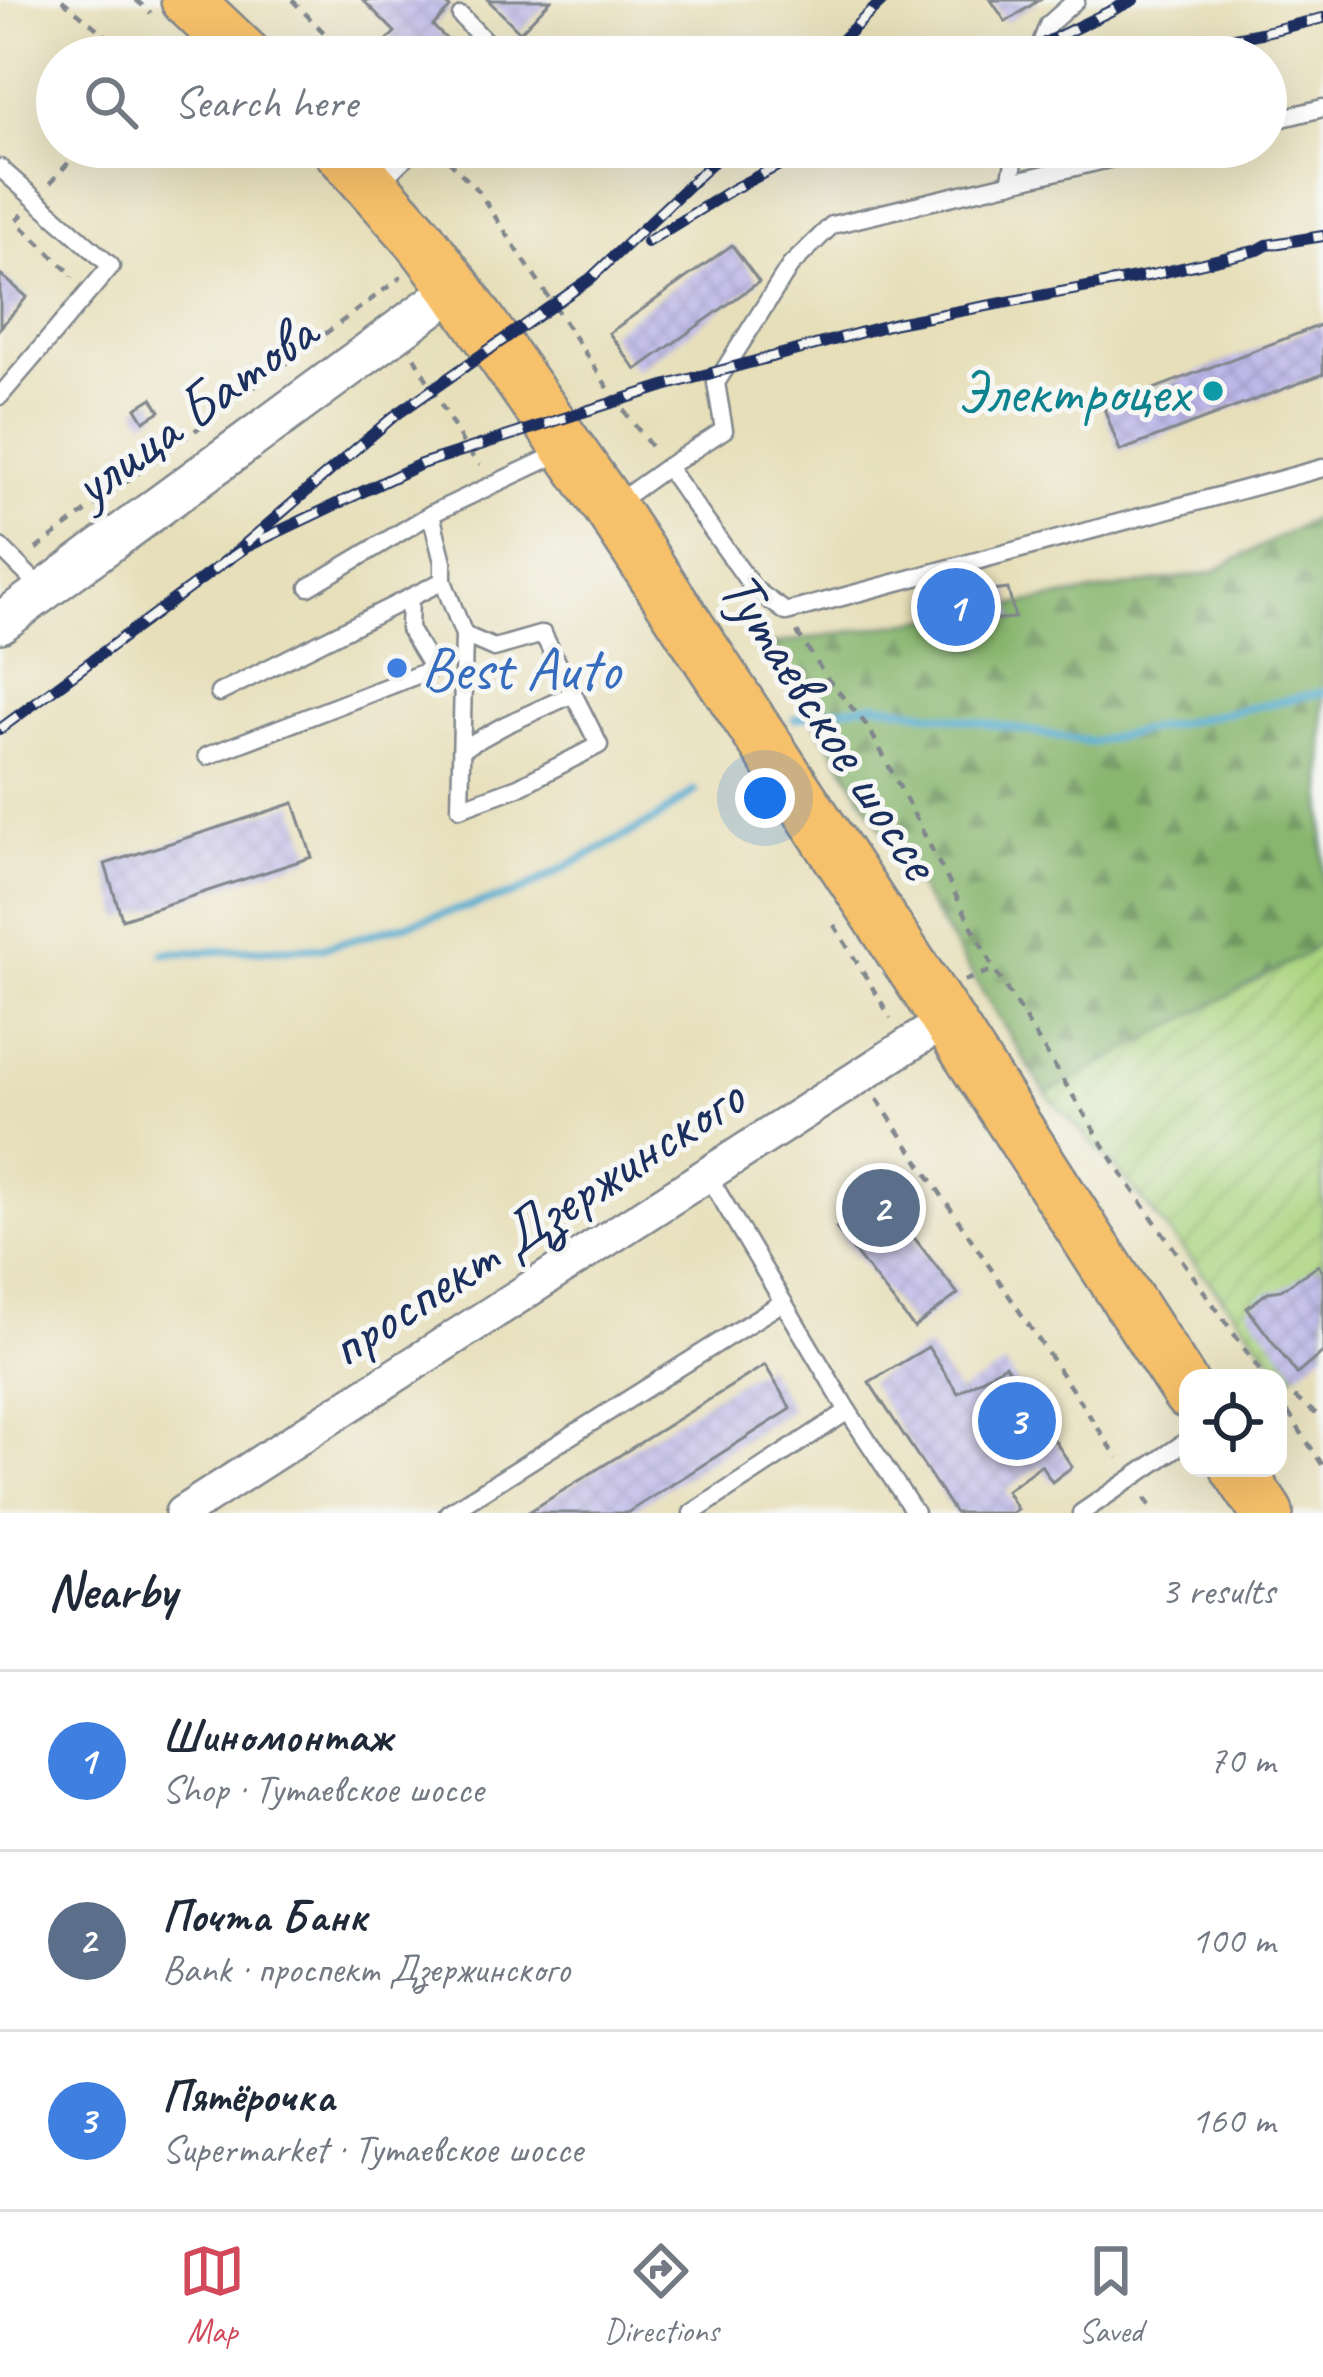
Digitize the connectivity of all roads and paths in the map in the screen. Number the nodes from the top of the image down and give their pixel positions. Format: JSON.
{"nodes":[{"id":1,"x":62,"y":0,"type":"edge"},
{"id":2,"x":292,"y":0,"type":"edge"},
{"id":3,"x":1076,"y":0,"type":"edge"},
{"id":4,"x":461,"y":16,"type":"dead end"},
{"id":5,"x":106,"y":36,"type":"edge"},
{"id":6,"x":327,"y":36,"type":"edge"},
{"id":7,"x":480,"y":36,"type":"edge"},
{"id":8,"x":1044,"y":36,"type":"edge"},
{"id":9,"x":1323,"y":108,"type":"edge"},
{"id":10,"x":1287,"y":117,"type":"edge"},
{"id":11,"x":0,"y":168,"type":"edge"},
{"id":12,"x":63,"y":168,"type":"edge"},
{"id":13,"x":357,"y":168,"type":"edge"},
{"id":14,"x":394,"y":168,"type":"edge"},
{"id":15,"x":456,"y":168,"type":"edge"},
{"id":16,"x":1013,"y":168,"type":"edge"},
{"id":17,"x":1072,"y":168,"type":"edge"},
{"id":18,"x":1010,"y":183,"type":"junction"},
{"id":19,"x":375,"y":187,"type":"junction"},
{"id":20,"x":36,"y":199,"type":"junction"},
{"id":21,"x":73,"y":275,"type":"dead end"},
{"id":22,"x":400,"y":278,"type":"dead end"},
{"id":23,"x":456,"y":288,"type":"junction"},
{"id":24,"x":398,"y":331,"type":"junction"},
{"id":25,"x":0,"y":396,"type":"edge"},
{"id":26,"x":568,"y":449,"type":"junction"},
{"id":27,"x":667,"y":467,"type":"junction"},
{"id":28,"x":1323,"y":468,"type":"edge"},
{"id":29,"x":496,"y":484,"type":"junction"},
{"id":30,"x":610,"y":508,"type":"junction"},
{"id":31,"x":431,"y":514,"type":"junction"},
{"id":32,"x":0,"y":547,"type":"edge"},
{"id":33,"x":30,"y":578,"type":"junction"},
{"id":34,"x":443,"y":580,"type":"junction"},
{"id":35,"x":309,"y":587,"type":"dead end"},
{"id":36,"x":410,"y":598,"type":"junction"},
{"id":37,"x":786,"y":612,"type":"junction"},
{"id":38,"x":0,"y":623,"type":"edge"},
{"id":39,"x":464,"y":634,"type":"junction"},
{"id":40,"x":219,"y":694,"type":"dead end"},
{"id":41,"x":572,"y":694,"type":"junction"},
{"id":42,"x":462,"y":749,"type":"junction"},
{"id":43,"x":207,"y":756,"type":"dead end"},
{"id":44,"x":836,"y":927,"type":"dead end"},
{"id":45,"x":947,"y":1020,"type":"junction"},
{"id":46,"x":895,"y":1025,"type":"dead end"},
{"id":47,"x":861,"y":1075,"type":"junction"},
{"id":48,"x":707,"y":1174,"type":"junction"},
{"id":49,"x":783,"y":1302,"type":"junction"},
{"id":50,"x":1259,"y":1369,"type":"edge"},
{"id":51,"x":1179,"y":1379,"type":"edge"},
{"id":52,"x":1287,"y":1399,"type":"edge"},
{"id":53,"x":848,"y":1411,"type":"junction"},
{"id":54,"x":1287,"y":1413,"type":"edge"},
{"id":55,"x":1323,"y":1420,"type":"edge"},
{"id":56,"x":1179,"y":1446,"type":"edge"},
{"id":57,"x":1323,"y":1466,"type":"edge"},
{"id":58,"x":1243,"y":1477,"type":"edge"},
{"id":59,"x":1131,"y":1478,"type":"junction"},
{"id":60,"x":182,"y":1513,"type":"edge"},
{"id":61,"x":448,"y":1513,"type":"edge"},
{"id":62,"x":692,"y":1513,"type":"edge"},
{"id":63,"x":914,"y":1513,"type":"edge"},
{"id":64,"x":1081,"y":1513,"type":"edge"},
{"id":65,"x":1155,"y":1513,"type":"edge"},
{"id":66,"x":1267,"y":1513,"type":"edge"}],
"edges":[{"from":1,"to":5,"type":"path"},
{"from":2,"to":6,"type":"path"},
{"from":3,"to":8,"type":"lane"},
{"from":4,"to":7,"type":"lane"},
{"from":9,"to":10,"type":"lane"},
{"from":11,"to":20,"type":"lane"},
{"from":12,"to":20,"type":"path"},
{"from":13,"to":19,"type":"main road","name":"Тутаевское шоссе"},
{"from":14,"to":19,"type":"lane"},
{"from":15,"to":27,"type":"path"},
{"from":16,"to":18,"type":"lane"},
{"from":17,"to":18,"type":"lane"},
{"from":18,"to":27,"type":"lane"},
{"from":19,"to":23,"type":"main road","name":"Тутаевское шоссе"},
{"from":20,"to":21,"type":"path"},
{"from":20,"to":25,"type":"lane"},
{"from":22,"to":33,"type":"path"},
{"from":23,"to":24,"type":"street","name":"улица Батова"},
{"from":23,"to":26,"type":"main road","name":"Тутаевское шоссе"},
{"from":24,"to":29,"type":"path"},
{"from":24,"to":33,"type":"street","name":"улица Батова"},
{"from":26,"to":29,"type":"lane"},
{"from":26,"to":30,"type":"main road","name":"Тутаевское шоссе"},
{"from":27,"to":30,"type":"lane"},
{"from":27,"to":37,"type":"lane"},
{"from":28,"to":37,"type":"lane"},
{"from":29,"to":31,"type":"lane"},
{"from":30,"to":45,"type":"main road","name":"Тутаевское шоссе"},
{"from":31,"to":34,"type":"lane"},
{"from":31,"to":35,"type":"lane"},
{"from":32,"to":33,"type":"lane"},
{"from":33,"to":38,"type":"street","name":"улица Батова"},
{"from":34,"to":36,"type":"lane"},
{"from":34,"to":39,"type":"lane"},
{"from":36,"to":40,"type":"lane"},
{"from":36,"to":43,"type":"lane"},
{"from":37,"to":50,"type":"path"},
{"from":39,"to":41,"type":"lane"},
{"from":39,"to":42,"type":"lane"},
{"from":41,"to":42,"type":"lane"},
{"from":41,"to":42,"type":"lane"},
{"from":44,"to":46,"type":"path"},
{"from":45,"to":47,"type":"street","name":"проспект Дзержинского"},
{"from":45,"to":51,"type":"main road","name":"Тутаевское шоссе"},
{"from":47,"to":48,"type":"street","name":"проспект Дзержинского"},
{"from":47,"to":59,"type":"path"},
{"from":48,"to":49,"type":"lane"},
{"from":48,"to":60,"type":"street","name":"проспект Дзержинского"},
{"from":49,"to":53,"type":"lane"},
{"from":49,"to":61,"type":"lane"},
{"from":52,"to":55,"type":"path"},
{"from":53,"to":62,"type":"lane"},
{"from":53,"to":63,"type":"lane"},
{"from":54,"to":57,"type":"path"},
{"from":56,"to":59,"type":"lane"},
{"from":58,"to":66,"type":"main road"},
{"from":59,"to":64,"type":"lane"},
{"from":59,"to":65,"type":"path"}]}
